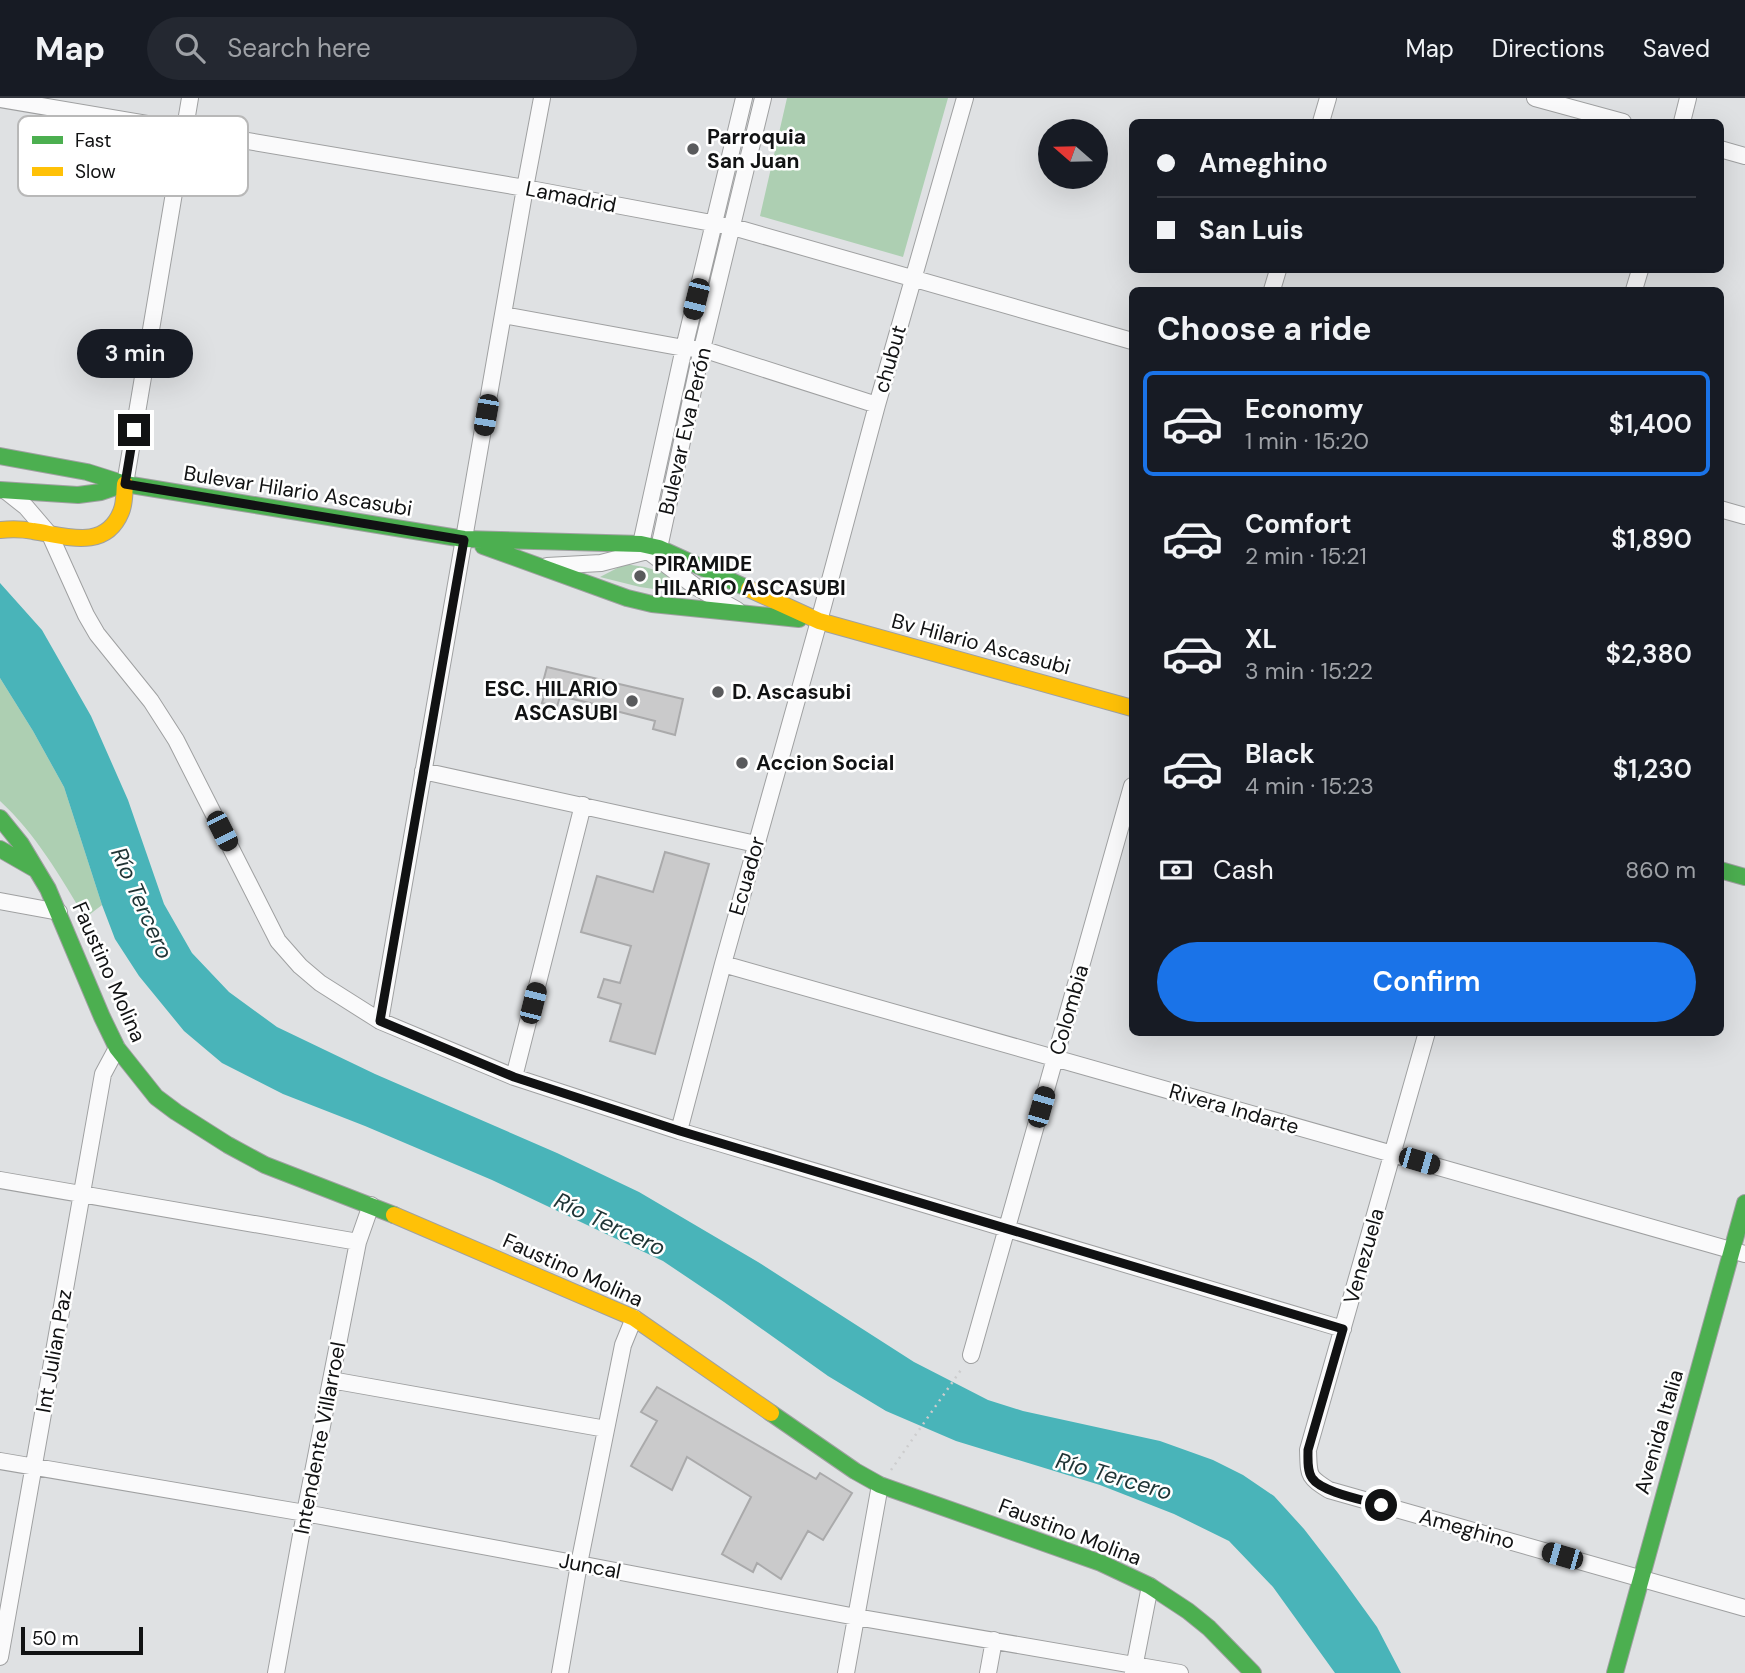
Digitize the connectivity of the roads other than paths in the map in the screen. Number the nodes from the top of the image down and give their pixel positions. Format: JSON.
{"nodes":[{"id":1,"x":190,"y":98,"type":"edge"},
{"id":2,"x":542,"y":98,"type":"edge"},
{"id":3,"x":744,"y":98,"type":"edge"},
{"id":4,"x":763,"y":98,"type":"edge"},
{"id":5,"x":965,"y":98,"type":"edge"},
{"id":6,"x":1328,"y":98,"type":"edge"},
{"id":7,"x":1535,"y":98,"type":"edge"},
{"id":8,"x":1688,"y":98,"type":"edge"},
{"id":9,"x":0,"y":99,"type":"edge"},
{"id":10,"x":98,"y":116,"type":"edge"},
{"id":11,"x":187,"y":116,"type":"edge"},
{"id":12,"x":1322,"y":119,"type":"edge"},
{"id":13,"x":1612,"y":119,"type":"edge"},
{"id":14,"x":1683,"y":119,"type":"edge"},
{"id":15,"x":248,"y":142,"type":"edge"},
{"id":16,"x":1724,"y":150,"type":"edge"},
{"id":17,"x":1745,"y":156,"type":"edge"},
{"id":18,"x":525,"y":188,"type":"junction"},
{"id":19,"x":173,"y":196,"type":"edge"},
{"id":20,"x":715,"y":225,"type":"junction"},
{"id":21,"x":733,"y":228,"type":"junction"},
{"id":22,"x":914,"y":278,"type":"junction"},
{"id":23,"x":503,"y":315,"type":"junction"},
{"id":24,"x":1129,"y":340,"type":"edge"},
{"id":25,"x":684,"y":348,"type":"junction"},
{"id":26,"x":702,"y":349,"type":"junction"},
{"id":27,"x":877,"y":405,"type":"junction"},
{"id":28,"x":0,"y":456,"type":"edge"},
{"id":29,"x":87,"y":472,"type":"junction"},
{"id":30,"x":125,"y":484,"type":"junction"},
{"id":31,"x":2,"y":494,"type":"edge"},
{"id":32,"x":1724,"y":510,"type":"edge"},
{"id":33,"x":1745,"y":516,"type":"edge"},
{"id":34,"x":0,"y":530,"type":"edge"},
{"id":35,"x":50,"y":535,"type":"junction"},
{"id":36,"x":464,"y":540,"type":"junction"},
{"id":37,"x":649,"y":548,"type":"junction"},
{"id":38,"x":537,"y":566,"type":"junction"},
{"id":39,"x":744,"y":614,"type":"junction"},
{"id":40,"x":819,"y":621,"type":"junction"},
{"id":41,"x":1129,"y":707,"type":"edge"},
{"id":42,"x":423,"y":771,"type":"junction"},
{"id":43,"x":1129,"y":797,"type":"edge"},
{"id":44,"x":583,"y":805,"type":"junction"},
{"id":45,"x":0,"y":818,"type":"edge"},
{"id":46,"x":756,"y":844,"type":"junction"},
{"id":47,"x":0,"y":849,"type":"edge"},
{"id":48,"x":34,"y":869,"type":"junction"},
{"id":49,"x":1724,"y":871,"type":"edge"},
{"id":50,"x":1745,"y":877,"type":"edge"},
{"id":51,"x":0,"y":901,"type":"edge"},
{"id":52,"x":59,"y":912,"type":"junction"},
{"id":53,"x":723,"y":964,"type":"junction"},
{"id":54,"x":380,"y":1021,"type":"junction"},
{"id":55,"x":1426,"y":1036,"type":"edge"},
{"id":56,"x":117,"y":1048,"type":"junction"},
{"id":57,"x":1055,"y":1059,"type":"junction"},
{"id":58,"x":514,"y":1077,"type":"junction"},
{"id":59,"x":680,"y":1131,"type":"junction"},
{"id":60,"x":1393,"y":1154,"type":"junction"},
{"id":61,"x":0,"y":1180,"type":"edge"},
{"id":62,"x":82,"y":1195,"type":"junction"},
{"id":63,"x":1745,"y":1203,"type":"edge"},
{"id":64,"x":371,"y":1205,"type":"junction"},
{"id":65,"x":1007,"y":1230,"type":"junction"},
{"id":66,"x":358,"y":1242,"type":"junction"},
{"id":67,"x":1738,"y":1252,"type":"edge"},
{"id":68,"x":634,"y":1318,"type":"junction"},
{"id":69,"x":1343,"y":1329,"type":"junction"},
{"id":70,"x":971,"y":1355,"type":"road end"},
{"id":71,"x":331,"y":1380,"type":"junction"},
{"id":72,"x":606,"y":1429,"type":"junction"},
{"id":73,"x":0,"y":1461,"type":"edge"},
{"id":74,"x":33,"y":1468,"type":"junction"},
{"id":75,"x":1312,"y":1479,"type":"joint"},
{"id":76,"x":880,"y":1485,"type":"junction"},
{"id":77,"x":305,"y":1513,"type":"junction"},
{"id":78,"x":579,"y":1564,"type":"junction"},
{"id":79,"x":1640,"y":1578,"type":"junction"},
{"id":80,"x":1150,"y":1586,"type":"junction"},
{"id":81,"x":1745,"y":1608,"type":"edge"},
{"id":82,"x":856,"y":1617,"type":"junction"},
{"id":83,"x":994,"y":1640,"type":"junction"},
{"id":84,"x":0,"y":1657,"type":"edge"},
{"id":85,"x":1134,"y":1669,"type":"edge"},
{"id":86,"x":276,"y":1673,"type":"edge"},
{"id":87,"x":560,"y":1673,"type":"edge"},
{"id":88,"x":846,"y":1673,"type":"edge"},
{"id":89,"x":988,"y":1673,"type":"edge"},
{"id":90,"x":1180,"y":1673,"type":"edge"},
{"id":91,"x":1253,"y":1673,"type":"edge"},
{"id":92,"x":1615,"y":1673,"type":"edge"}],
"edges":[{"from":1,"to":11,"type":"street"},
{"from":2,"to":18,"type":"street"},
{"from":3,"to":20,"type":"street","name":"Bulevar Eva Perón"},
{"from":4,"to":21,"type":"street","name":"Bulevar Eva Perón"},
{"from":5,"to":22,"type":"street","name":"chubut"},
{"from":6,"to":12,"type":"street"},
{"from":7,"to":13,"type":"street"},
{"from":8,"to":14,"type":"street"},
{"from":9,"to":10,"type":"street","name":"Lamadrid"},
{"from":15,"to":18,"type":"street","name":"Lamadrid"},
{"from":16,"to":17,"type":"street"},
{"from":18,"to":20,"type":"street","name":"Lamadrid"},
{"from":18,"to":23,"type":"street"},
{"from":19,"to":30,"type":"street"},
{"from":20,"to":21,"type":"street","name":"Lamadrid"},
{"from":20,"to":25,"type":"street","name":"Bulevar Eva Perón"},
{"from":21,"to":22,"type":"street","name":"Lamadrid"},
{"from":21,"to":26,"type":"street","name":"Bulevar Eva Perón"},
{"from":22,"to":24,"type":"street","name":"Lamadrid"},
{"from":22,"to":27,"type":"street","name":"chubut"},
{"from":23,"to":25,"type":"street"},
{"from":23,"to":36,"type":"street"},
{"from":25,"to":26,"type":"street"},
{"from":25,"to":37,"type":"street","name":"Bulevar Eva Perón"},
{"from":26,"to":27,"type":"street"},
{"from":26,"to":37,"type":"street","name":"Bulevar Eva Perón"},
{"from":27,"to":40,"type":"street","name":"chubut"},
{"from":28,"to":29,"type":"street","name":"Bulevar Hilario Ascasubi"},
{"from":29,"to":30,"type":"street","name":"Bulevar Hilario Ascasubi"},
{"from":29,"to":31,"type":"street"},
{"from":30,"to":31,"type":"street","name":"Bulevar Hilario Ascasubi"},
{"from":30,"to":35,"type":"street"},
{"from":30,"to":36,"type":"street","name":"Bulevar Hilario Ascasubi"},
{"from":31,"to":35,"type":"street"},
{"from":32,"to":33,"type":"street"},
{"from":34,"to":35,"type":"street"},
{"from":35,"to":54,"type":"street"},
{"from":36,"to":37,"type":"street","name":"Bulevar Hilario Ascasubi"},
{"from":36,"to":38,"type":"street","name":"Bulevar Hilario Ascasubi"},
{"from":36,"to":42,"type":"street"},
{"from":37,"to":38,"type":"street"},
{"from":37,"to":39,"type":"street"},
{"from":37,"to":40,"type":"street","name":"Bulevar Hilario Ascasubi"},
{"from":38,"to":39,"type":"street","name":"Bulevar Hilario Ascasubi"},
{"from":39,"to":40,"type":"street","name":"Bulevar Hilario Ascasubi"},
{"from":40,"to":41,"type":"street","name":"Bv Hilario Ascasubi"},
{"from":40,"to":46,"type":"street","name":"Ecuador"},
{"from":42,"to":44,"type":"street"},
{"from":42,"to":54,"type":"street"},
{"from":43,"to":57,"type":"street","name":"Colombia"},
{"from":44,"to":46,"type":"street"},
{"from":44,"to":58,"type":"street"},
{"from":45,"to":48,"type":"street","name":"Faustino Molina"},
{"from":46,"to":53,"type":"street","name":"Ecuador"},
{"from":47,"to":48,"type":"street","name":"Faustino Molina"},
{"from":48,"to":52,"type":"street","name":"Faustino Molina"},
{"from":49,"to":50,"type":"street"},
{"from":51,"to":52,"type":"street"},
{"from":52,"to":56,"type":"street","name":"Faustino Molina"},
{"from":53,"to":57,"type":"street","name":"Rivera Indarte"},
{"from":53,"to":59,"type":"street","name":"Ecuador"},
{"from":54,"to":58,"type":"street"},
{"from":55,"to":60,"type":"street","name":"Venezuela"},
{"from":56,"to":62,"type":"street","name":"Int Julian Paz"},
{"from":56,"to":64,"type":"street","name":"Faustino Molina"},
{"from":57,"to":60,"type":"street","name":"Rivera Indarte"},
{"from":57,"to":65,"type":"street","name":"Colombia"},
{"from":58,"to":59,"type":"street"},
{"from":59,"to":65,"type":"street"},
{"from":60,"to":67,"type":"street","name":"Rivera Indarte"},
{"from":60,"to":69,"type":"street","name":"Venezuela"},
{"from":61,"to":62,"type":"street"},
{"from":62,"to":66,"type":"street"},
{"from":62,"to":74,"type":"street","name":"Int Julian Paz"},
{"from":63,"to":67,"type":"street","name":"Avenida Italia"},
{"from":64,"to":66,"type":"street","name":"Intendente Villarroel"},
{"from":64,"to":68,"type":"street","name":"Faustino Molina"},
{"from":65,"to":69,"type":"street"},
{"from":65,"to":70,"type":"street","name":"Colombia"},
{"from":66,"to":71,"type":"street","name":"Intendente Villarroel"},
{"from":67,"to":79,"type":"street","name":"Avenida Italia"},
{"from":68,"to":72,"type":"street"},
{"from":68,"to":76,"type":"street","name":"Faustino Molina"},
{"from":69,"to":75,"type":"street","name":"Venezuela"},
{"from":71,"to":72,"type":"street"},
{"from":71,"to":77,"type":"street","name":"Intendente Villarroel"},
{"from":72,"to":78,"type":"street"},
{"from":73,"to":74,"type":"street","name":"Juncal"},
{"from":74,"to":77,"type":"street","name":"Juncal"},
{"from":74,"to":84,"type":"street","name":"Int Julian Paz"},
{"from":75,"to":79,"type":"street","name":"Ameghino"},
{"from":76,"to":80,"type":"street","name":"Faustino Molina"},
{"from":76,"to":82,"type":"street"},
{"from":77,"to":78,"type":"street","name":"Juncal"},
{"from":77,"to":86,"type":"street","name":"Intendente Villarroel"},
{"from":78,"to":82,"type":"street","name":"Juncal"},
{"from":78,"to":87,"type":"street"},
{"from":79,"to":81,"type":"street","name":"Ameghino"},
{"from":79,"to":92,"type":"street","name":"Avenida Italia"},
{"from":80,"to":85,"type":"street"},
{"from":80,"to":91,"type":"street","name":"Faustino Molina"},
{"from":82,"to":83,"type":"street","name":"Juncal"},
{"from":82,"to":88,"type":"street"},
{"from":83,"to":85,"type":"street","name":"Juncal"},
{"from":83,"to":89,"type":"street"},
{"from":85,"to":90,"type":"street","name":"Juncal"}]}
